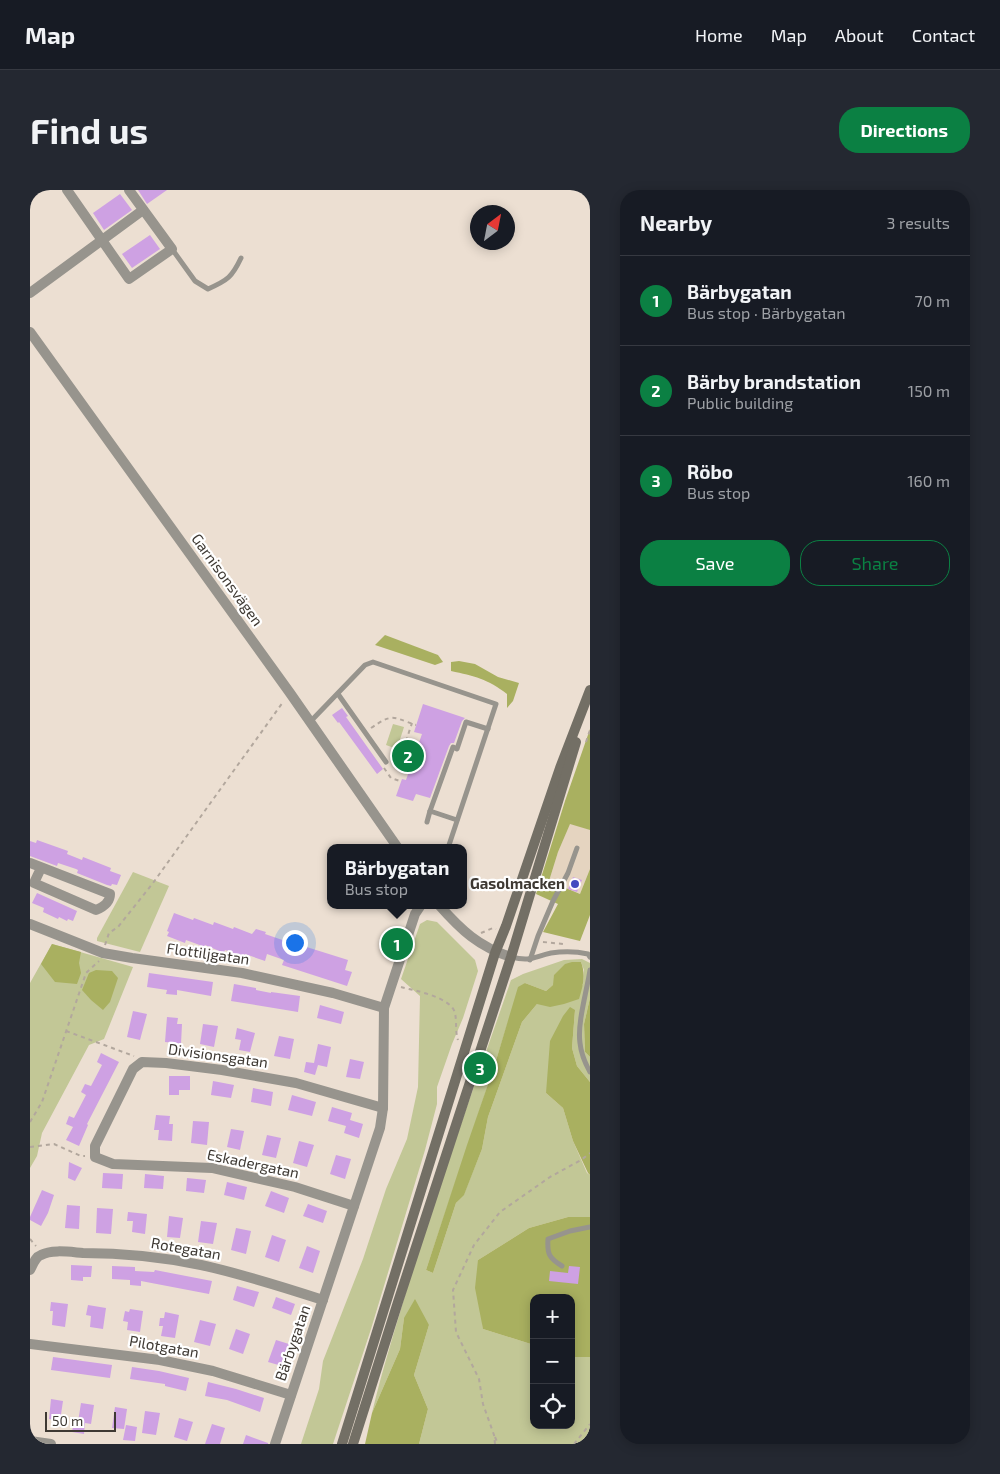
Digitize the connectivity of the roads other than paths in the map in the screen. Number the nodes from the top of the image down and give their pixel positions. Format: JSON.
{"nodes":[{"id":1,"x":67,"y":190,"type":"edge"},
{"id":2,"x":129,"y":190,"type":"edge"},
{"id":3,"x":143,"y":210,"type":"junction"},
{"id":4,"x":101,"y":240,"type":"junction"},
{"id":5,"x":172,"y":249,"type":"junction"},
{"id":6,"x":241,"y":258,"type":"dead end"},
{"id":7,"x":30,"y":293,"type":"edge"},
{"id":8,"x":30,"y":332,"type":"edge"},
{"id":9,"x":590,"y":690,"type":"edge"},
{"id":10,"x":338,"y":694,"type":"junction"},
{"id":11,"x":590,"y":698,"type":"edge"},
{"id":12,"x":310,"y":722,"type":"junction"},
{"id":13,"x":488,"y":729,"type":"junction"},
{"id":14,"x":386,"y":762,"type":"road end"},
{"id":15,"x":430,"y":811,"type":"junction"},
{"id":16,"x":457,"y":820,"type":"junction"},
{"id":17,"x":427,"y":822,"type":"dead end"},
{"id":18,"x":395,"y":844,"type":"edge"},
{"id":19,"x":449,"y":844,"type":"edge"},
{"id":20,"x":577,"y":848,"type":"dead end"},
{"id":21,"x":30,"y":863,"type":"edge"},
{"id":22,"x":41,"y":868,"type":"junction"},
{"id":23,"x":31,"y":885,"type":"edge"},
{"id":24,"x":418,"y":909,"type":"edge"},
{"id":25,"x":442,"y":909,"type":"edge"},
{"id":26,"x":30,"y":924,"type":"edge"},
{"id":27,"x":495,"y":952,"type":"junction"},
{"id":28,"x":589,"y":954,"type":"edge"},
{"id":29,"x":510,"y":957,"type":"junction"},
{"id":30,"x":530,"y":960,"type":"junction"},
{"id":31,"x":590,"y":970,"type":"edge"},
{"id":32,"x":384,"y":1008,"type":"junction"},
{"id":33,"x":590,"y":1072,"type":"edge"},
{"id":34,"x":383,"y":1108,"type":"junction"},
{"id":35,"x":95,"y":1157,"type":"joint"},
{"id":36,"x":354,"y":1206,"type":"junction"},
{"id":37,"x":590,"y":1227,"type":"edge"},
{"id":38,"x":562,"y":1266,"type":"dead end"},
{"id":39,"x":30,"y":1270,"type":"edge"},
{"id":40,"x":323,"y":1300,"type":"junction"},
{"id":41,"x":30,"y":1344,"type":"edge"},
{"id":42,"x":291,"y":1394,"type":"junction"},
{"id":43,"x":30,"y":1441,"type":"edge"},
{"id":44,"x":51,"y":1444,"type":"edge"},
{"id":45,"x":275,"y":1444,"type":"edge"},
{"id":46,"x":342,"y":1444,"type":"edge"},
{"id":47,"x":353,"y":1444,"type":"edge"}],
"edges":[{"from":1,"to":4,"type":"street"},
{"from":2,"to":3,"type":"street"},
{"from":3,"to":4,"type":"street"},
{"from":3,"to":5,"type":"street"},
{"from":4,"to":5,"type":"street"},
{"from":4,"to":7,"type":"street"},
{"from":5,"to":6,"type":"lane"},
{"from":8,"to":12,"type":"street","name":"Garnisonsvägen"},
{"from":9,"to":27,"type":"main road"},
{"from":10,"to":12,"type":"lane"},
{"from":10,"to":13,"type":"lane"},
{"from":10,"to":14,"type":"lane"},
{"from":11,"to":29,"type":"main road"},
{"from":12,"to":18,"type":"street","name":"Garnisonsvägen"},
{"from":13,"to":15,"type":"lane"},
{"from":13,"to":16,"type":"lane"},
{"from":15,"to":16,"type":"lane"},
{"from":15,"to":17,"type":"lane"},
{"from":16,"to":19,"type":"lane"},
{"from":20,"to":30,"type":"lane"},
{"from":21,"to":22,"type":"street"},
{"from":22,"to":23,"type":"street"},
{"from":22,"to":23,"type":"street"},
{"from":24,"to":32,"type":"street","name":"Bärbygatan"},
{"from":25,"to":27,"type":"street"},
{"from":26,"to":32,"type":"street","name":"Flottiljgatan"},
{"from":27,"to":29,"type":"street"},
{"from":27,"to":46,"type":"main road"},
{"from":28,"to":30,"type":"lane"},
{"from":29,"to":30,"type":"lane"},
{"from":29,"to":47,"type":"main road"},
{"from":31,"to":33,"type":"lane"},
{"from":32,"to":34,"type":"street","name":"Bärbygatan"},
{"from":34,"to":35,"type":"street","name":"Divisionsgatan"},
{"from":34,"to":36,"type":"street","name":"Bärbygatan"},
{"from":35,"to":36,"type":"street","name":"Eskadergatan"},
{"from":36,"to":40,"type":"street","name":"Bärbygatan"},
{"from":37,"to":38,"type":"lane"},
{"from":39,"to":40,"type":"street","name":"Rotegatan"},
{"from":40,"to":42,"type":"street","name":"Bärbygatan"},
{"from":41,"to":42,"type":"street","name":"Pilotgatan"},
{"from":42,"to":45,"type":"street","name":"Bärbygatan"},
{"from":43,"to":44,"type":"street"}]}
